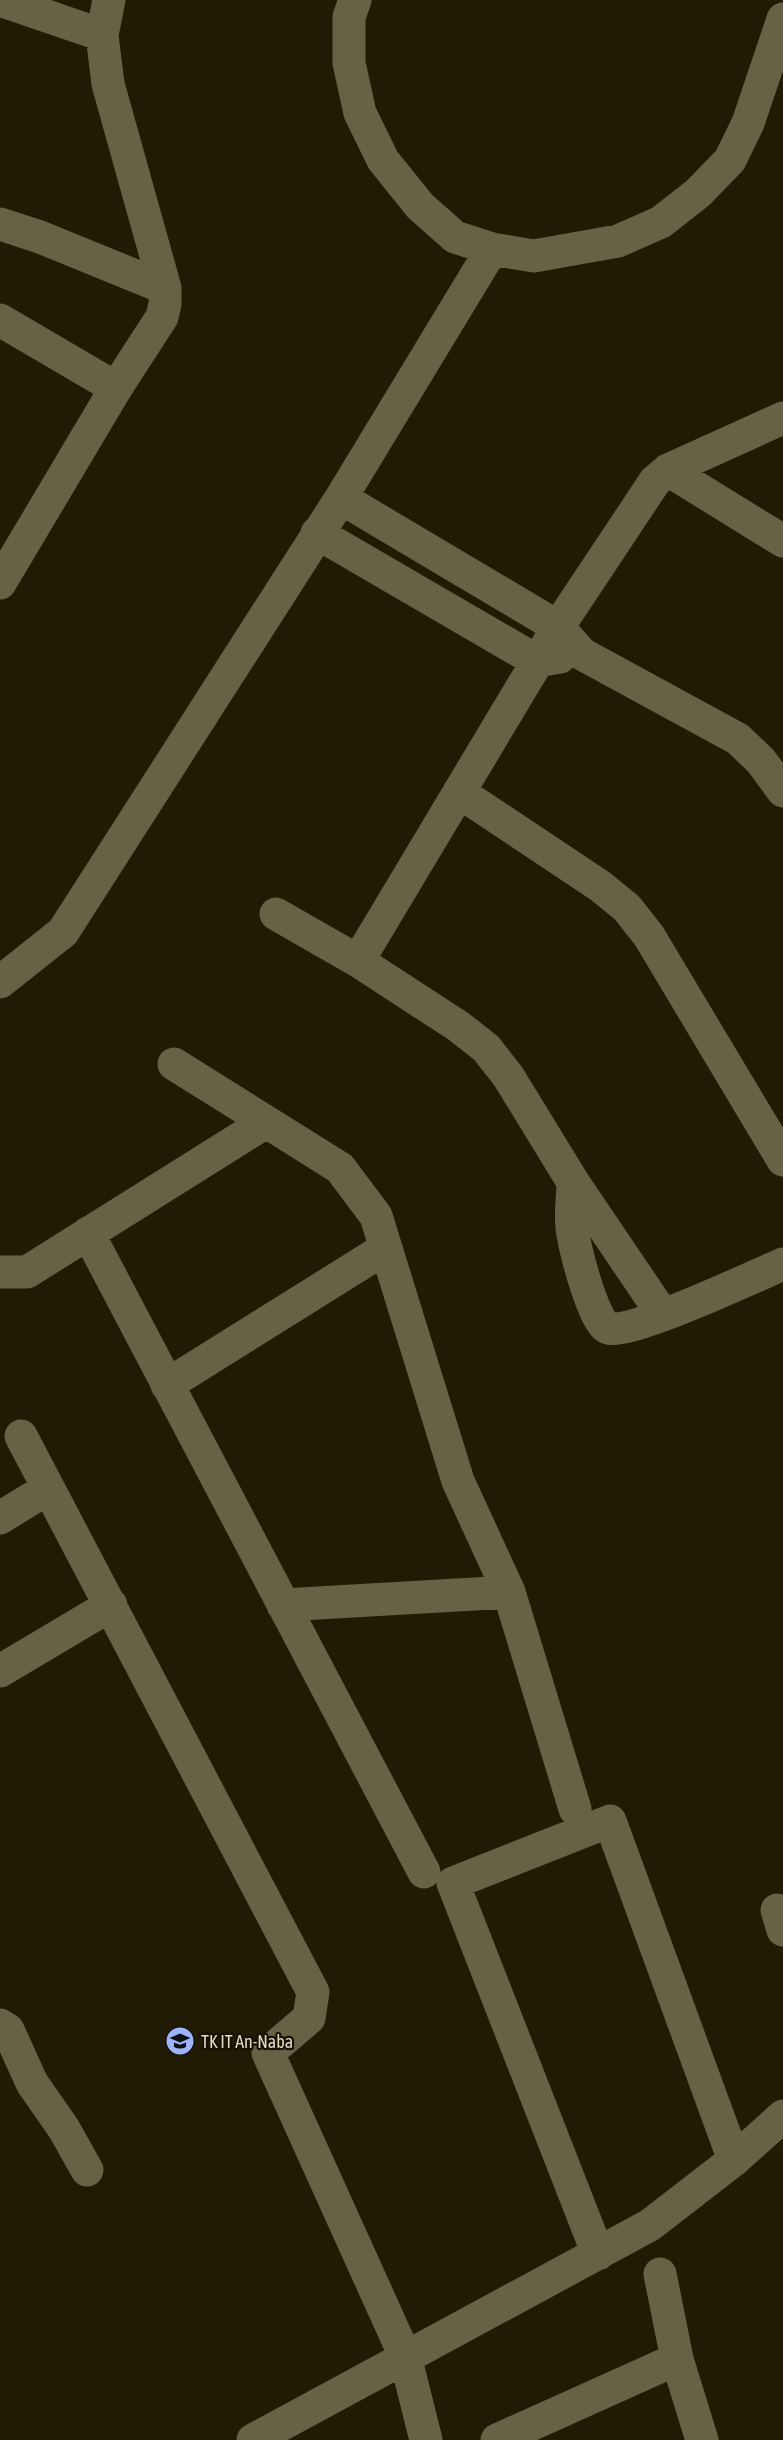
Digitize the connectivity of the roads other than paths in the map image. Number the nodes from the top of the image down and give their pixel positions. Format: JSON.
{"nodes":[{"id":1,"x":0,"y":0,"type":"edge"},
{"id":2,"x":110,"y":0,"type":"edge"},
{"id":3,"x":355,"y":0,"type":"edge"},
{"id":4,"x":783,"y":19,"type":"edge"},
{"id":5,"x":102,"y":35,"type":"junction"},
{"id":6,"x":0,"y":224,"type":"edge"},
{"id":7,"x":492,"y":249,"type":"junction"},
{"id":8,"x":165,"y":288,"type":"junction"},
{"id":9,"x":0,"y":320,"type":"edge"},
{"id":10,"x":116,"y":388,"type":"junction"},
{"id":11,"x":781,"y":423,"type":"edge"},
{"id":12,"x":668,"y":470,"type":"junction"},
{"id":13,"x":341,"y":498,"type":"junction"},
{"id":14,"x":317,"y":533,"type":"junction"},
{"id":15,"x":783,"y":541,"type":"edge"},
{"id":16,"x":0,"y":583,"type":"edge"},
{"id":17,"x":558,"y":627,"type":"junction"},
{"id":18,"x":582,"y":654,"type":"junction"},
{"id":19,"x":537,"y":661,"type":"junction"},
{"id":20,"x":783,"y":791,"type":"edge"},
{"id":21,"x":459,"y":792,"type":"junction"},
{"id":22,"x":276,"y":914,"type":"dead end"},
{"id":23,"x":358,"y":961,"type":"junction"},
{"id":24,"x":0,"y":982,"type":"edge"},
{"id":25,"x":174,"y":1064,"type":"dead end"},
{"id":26,"x":266,"y":1122,"type":"junction"},
{"id":27,"x":783,"y":1160,"type":"edge"},
{"id":28,"x":573,"y":1182,"type":"junction"},
{"id":29,"x":88,"y":1233,"type":"junction"},
{"id":30,"x":386,"y":1248,"type":"junction"},
{"id":31,"x":783,"y":1264,"type":"edge"},
{"id":32,"x":0,"y":1272,"type":"edge"},
{"id":33,"x":663,"y":1315,"type":"junction"},
{"id":34,"x":167,"y":1384,"type":"junction"},
{"id":35,"x":21,"y":1436,"type":"dead end"},
{"id":36,"x":47,"y":1489,"type":"junction"},
{"id":37,"x":0,"y":1518,"type":"edge"},
{"id":38,"x":508,"y":1592,"type":"junction"},
{"id":39,"x":111,"y":1605,"type":"junction"},
{"id":40,"x":283,"y":1605,"type":"junction"},
{"id":41,"x":0,"y":1671,"type":"edge"},
{"id":42,"x":575,"y":1809,"type":"dead end"},
{"id":43,"x":424,"y":1872,"type":"dead end"},
{"id":44,"x":0,"y":2025,"type":"edge"},
{"id":45,"x":783,"y":2116,"type":"edge"},
{"id":46,"x":734,"y":2160,"type":"junction"},
{"id":47,"x":87,"y":2170,"type":"dead end"},
{"id":48,"x":598,"y":2254,"type":"junction"},
{"id":49,"x":660,"y":2274,"type":"dead end"},
{"id":50,"x":405,"y":2356,"type":"junction"},
{"id":51,"x":677,"y":2359,"type":"junction"},
{"id":52,"x":253,"y":2440,"type":"edge"},
{"id":53,"x":426,"y":2440,"type":"edge"},
{"id":54,"x":497,"y":2440,"type":"edge"},
{"id":55,"x":702,"y":2440,"type":"edge"}],
"edges":[{"from":1,"to":5,"type":"street"},
{"from":2,"to":5,"type":"street"},
{"from":3,"to":7,"type":"street"},
{"from":4,"to":7,"type":"street"},
{"from":5,"to":8,"type":"street"},
{"from":6,"to":8,"type":"street"},
{"from":7,"to":13,"type":"street"},
{"from":8,"to":10,"type":"street"},
{"from":9,"to":10,"type":"street"},
{"from":10,"to":16,"type":"street"},
{"from":11,"to":12,"type":"street"},
{"from":12,"to":15,"type":"street"},
{"from":12,"to":17,"type":"street"},
{"from":13,"to":14,"type":"street"},
{"from":13,"to":17,"type":"street"},
{"from":14,"to":19,"type":"street"},
{"from":14,"to":24,"type":"street"},
{"from":17,"to":18,"type":"street"},
{"from":17,"to":19,"type":"street"},
{"from":18,"to":19,"type":"street"},
{"from":18,"to":20,"type":"street"},
{"from":19,"to":21,"type":"street"},
{"from":21,"to":23,"type":"street"},
{"from":21,"to":27,"type":"street"},
{"from":22,"to":23,"type":"street"},
{"from":23,"to":28,"type":"street"},
{"from":25,"to":26,"type":"street"},
{"from":26,"to":29,"type":"street"},
{"from":26,"to":30,"type":"street"},
{"from":28,"to":33,"type":"street"},
{"from":28,"to":33,"type":"street"},
{"from":29,"to":32,"type":"street"},
{"from":29,"to":34,"type":"street"},
{"from":30,"to":34,"type":"street"},
{"from":30,"to":38,"type":"street"},
{"from":31,"to":33,"type":"street"},
{"from":34,"to":40,"type":"street"},
{"from":35,"to":36,"type":"street"},
{"from":36,"to":37,"type":"street"},
{"from":36,"to":39,"type":"street"},
{"from":38,"to":40,"type":"street"},
{"from":38,"to":42,"type":"street"},
{"from":39,"to":41,"type":"street"},
{"from":39,"to":50,"type":"street"},
{"from":40,"to":43,"type":"street"},
{"from":44,"to":47,"type":"street"},
{"from":45,"to":46,"type":"street"},
{"from":46,"to":48,"type":"street"},
{"from":46,"to":48,"type":"street"},
{"from":48,"to":50,"type":"street"},
{"from":49,"to":51,"type":"street"},
{"from":50,"to":52,"type":"street"},
{"from":50,"to":53,"type":"street"},
{"from":51,"to":54,"type":"street"},
{"from":51,"to":55,"type":"street"}]}
